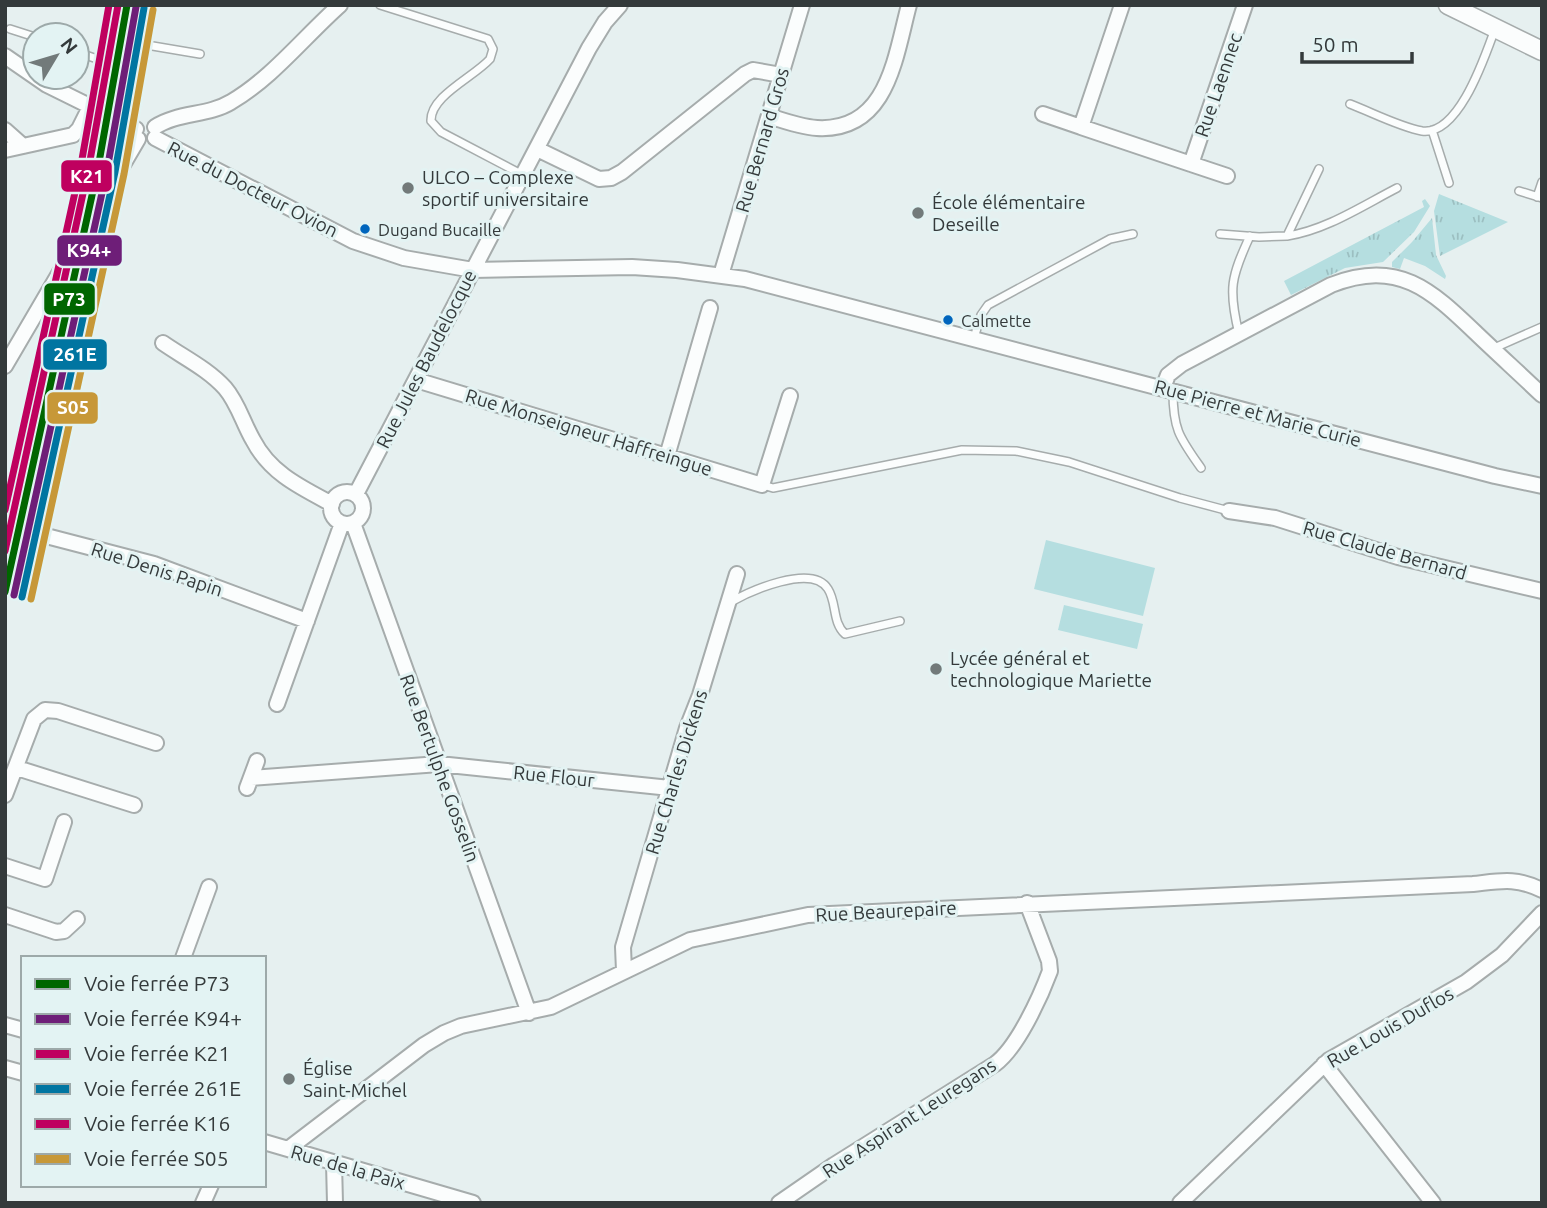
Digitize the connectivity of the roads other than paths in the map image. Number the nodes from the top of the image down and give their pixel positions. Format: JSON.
{"nodes":[{"id":1,"x":340,"y":5,"type":"edge"},
{"id":2,"x":380,"y":5,"type":"edge"},
{"id":3,"x":620,"y":5,"type":"edge"},
{"id":4,"x":802,"y":5,"type":"edge"},
{"id":5,"x":909,"y":5,"type":"edge"},
{"id":6,"x":1122,"y":5,"type":"edge"},
{"id":7,"x":1245,"y":5,"type":"edge"},
{"id":8,"x":1448,"y":5,"type":"edge"},
{"id":9,"x":1495,"y":28,"type":"junction"},
{"id":10,"x":10,"y":29,"type":"dead end"},
{"id":11,"x":21,"y":33,"type":"edge"},
{"id":12,"x":1542,"y":51,"type":"edge"},
{"id":13,"x":200,"y":54,"type":"dead end"},
{"id":14,"x":5,"y":56,"type":"edge"},
{"id":15,"x":91,"y":57,"type":"edge"},
{"id":16,"x":120,"y":67,"type":"junction"},
{"id":17,"x":781,"y":75,"type":"junction"},
{"id":18,"x":1350,"y":104,"type":"dead end"},
{"id":19,"x":90,"y":107,"type":"junction"},
{"id":20,"x":1043,"y":114,"type":"dead end"},
{"id":21,"x":769,"y":116,"type":"junction"},
{"id":22,"x":1081,"y":127,"type":"junction"},
{"id":23,"x":5,"y":130,"type":"edge"},
{"id":24,"x":1433,"y":130,"type":"junction"},
{"id":25,"x":134,"y":131,"type":"junction"},
{"id":26,"x":155,"y":132,"type":"junction"},
{"id":27,"x":23,"y":146,"type":"junction"},
{"id":28,"x":537,"y":149,"type":"junction"},
{"id":29,"x":5,"y":150,"type":"edge"},
{"id":30,"x":1191,"y":164,"type":"junction"},
{"id":31,"x":1318,"y":169,"type":"dead end"},
{"id":32,"x":523,"y":175,"type":"junction"},
{"id":33,"x":1227,"y":176,"type":"dead end"},
{"id":34,"x":1542,"y":181,"type":"edge"},
{"id":35,"x":1449,"y":183,"type":"dead end"},
{"id":36,"x":1397,"y":188,"type":"dead end"},
{"id":37,"x":1519,"y":191,"type":"dead end"},
{"id":38,"x":1539,"y":197,"type":"edge"},
{"id":39,"x":1220,"y":233,"type":"dead end"},
{"id":40,"x":1133,"y":234,"type":"dead end"},
{"id":41,"x":1250,"y":236,"type":"junction"},
{"id":42,"x":1287,"y":236,"type":"junction"},
{"id":43,"x":473,"y":270,"type":"junction"},
{"id":44,"x":721,"y":275,"type":"junction"},
{"id":45,"x":710,"y":308,"type":"dead end"},
{"id":46,"x":1542,"y":327,"type":"edge"},
{"id":47,"x":1239,"y":334,"type":"junction"},
{"id":48,"x":974,"y":338,"type":"junction"},
{"id":49,"x":163,"y":343,"type":"dead end"},
{"id":50,"x":1492,"y":349,"type":"junction"},
{"id":51,"x":5,"y":366,"type":"edge"},
{"id":52,"x":416,"y":380,"type":"junction"},
{"id":53,"x":1168,"y":390,"type":"junction"},
{"id":54,"x":1542,"y":395,"type":"edge"},
{"id":55,"x":790,"y":396,"type":"dead end"},
{"id":56,"x":667,"y":456,"type":"junction"},
{"id":57,"x":1201,"y":468,"type":"dead end"},
{"id":58,"x":762,"y":485,"type":"junction"},
{"id":59,"x":1542,"y":485,"type":"edge"},
{"id":60,"x":356,"y":495,"type":"junction"},
{"id":61,"x":331,"y":503,"type":"junction"},
{"id":62,"x":1229,"y":511,"type":"joint"},
{"id":63,"x":5,"y":522,"type":"edge"},
{"id":64,"x":347,"y":523,"type":"junction"},
{"id":65,"x":737,"y":573,"type":"dead end"},
{"id":66,"x":1542,"y":590,"type":"edge"},
{"id":67,"x":728,"y":603,"type":"junction"},
{"id":68,"x":307,"y":621,"type":"junction"},
{"id":69,"x":900,"y":621,"type":"dead end"},
{"id":70,"x":277,"y":704,"type":"dead end"},
{"id":71,"x":156,"y":743,"type":"dead end"},
{"id":72,"x":257,"y":761,"type":"dead end"},
{"id":73,"x":439,"y":764,"type":"junction"},
{"id":74,"x":16,"y":768,"type":"junction"},
{"id":75,"x":670,"y":789,"type":"junction"},
{"id":76,"x":5,"y":795,"type":"edge"},
{"id":77,"x":134,"y":805,"type":"dead end"},
{"id":78,"x":64,"y":822,"type":"dead end"},
{"id":79,"x":5,"y":866,"type":"edge"},
{"id":80,"x":209,"y":887,"type":"dead end"},
{"id":81,"x":1542,"y":890,"type":"edge"},
{"id":82,"x":1027,"y":903,"type":"junction"},
{"id":83,"x":1542,"y":913,"type":"edge"},
{"id":84,"x":5,"y":915,"type":"edge"},
{"id":85,"x":77,"y":919,"type":"dead end"},
{"id":86,"x":184,"y":956,"type":"edge"},
{"id":87,"x":624,"y":971,"type":"junction"},
{"id":88,"x":529,"y":1013,"type":"junction"},
{"id":89,"x":1324,"y":1064,"type":"junction"},
{"id":90,"x":266,"y":1143,"type":"edge"},
{"id":91,"x":289,"y":1149,"type":"junction"},
{"id":92,"x":334,"y":1163,"type":"junction"},
{"id":93,"x":210,"y":1187,"type":"edge"},
{"id":94,"x":203,"y":1203,"type":"edge"},
{"id":95,"x":335,"y":1203,"type":"edge"},
{"id":96,"x":473,"y":1203,"type":"edge"},
{"id":97,"x":779,"y":1203,"type":"edge"},
{"id":98,"x":1180,"y":1203,"type":"edge"},
{"id":99,"x":1433,"y":1203,"type":"edge"}],
"edges":[{"from":1,"to":26,"type":"street"},
{"from":2,"to":32,"type":"lane"},
{"from":3,"to":28,"type":"street","name":"Rue Jules Baudelocque"},
{"from":4,"to":17,"type":"street","name":"Rue Bernard Gros"},
{"from":5,"to":21,"type":"street"},
{"from":6,"to":22,"type":"street"},
{"from":7,"to":30,"type":"street","name":"Rue Laennec"},
{"from":8,"to":9,"type":"street"},
{"from":9,"to":12,"type":"street"},
{"from":9,"to":24,"type":"lane"},
{"from":10,"to":11,"type":"lane"},
{"from":13,"to":16,"type":"lane"},
{"from":14,"to":19,"type":"street"},
{"from":15,"to":16,"type":"lane"},
{"from":16,"to":25,"type":"lane"},
{"from":17,"to":21,"type":"street","name":"Rue Bernard Gros"},
{"from":17,"to":28,"type":"street"},
{"from":18,"to":24,"type":"lane"},
{"from":19,"to":25,"type":"street"},
{"from":19,"to":27,"type":"street"},
{"from":20,"to":22,"type":"street"},
{"from":21,"to":44,"type":"street","name":"Rue Bernard Gros"},
{"from":22,"to":30,"type":"street"},
{"from":23,"to":27,"type":"street"},
{"from":24,"to":35,"type":"lane"},
{"from":25,"to":26,"type":"street"},
{"from":25,"to":51,"type":"street"},
{"from":26,"to":43,"type":"street","name":"Rue du Docteur Ovion"},
{"from":27,"to":29,"type":"street"},
{"from":28,"to":32,"type":"street","name":"Rue Jules Baudelocque"},
{"from":30,"to":33,"type":"street"},
{"from":31,"to":42,"type":"lane"},
{"from":32,"to":43,"type":"street","name":"Rue Jules Baudelocque"},
{"from":34,"to":38,"type":"lane"},
{"from":36,"to":42,"type":"lane"},
{"from":37,"to":38,"type":"lane"},
{"from":39,"to":41,"type":"lane"},
{"from":40,"to":48,"type":"lane"},
{"from":41,"to":42,"type":"lane"},
{"from":41,"to":47,"type":"lane"},
{"from":43,"to":44,"type":"street","name":"Rue Pierre et Marie Curie"},
{"from":43,"to":52,"type":"street","name":"Rue Jules Baudelocque"},
{"from":44,"to":48,"type":"street","name":"Rue Pierre et Marie Curie"},
{"from":45,"to":56,"type":"street"},
{"from":46,"to":50,"type":"lane"},
{"from":47,"to":50,"type":"street"},
{"from":47,"to":53,"type":"street"},
{"from":48,"to":53,"type":"street","name":"Rue Pierre et Marie Curie"},
{"from":49,"to":61,"type":"street"},
{"from":50,"to":54,"type":"street"},
{"from":52,"to":56,"type":"street","name":"Rue Monseigneur Haffreingue"},
{"from":52,"to":60,"type":"street","name":"Rue Jules Baudelocque"},
{"from":53,"to":57,"type":"lane"},
{"from":53,"to":59,"type":"street","name":"Rue Pierre et Marie Curie"},
{"from":55,"to":58,"type":"street"},
{"from":56,"to":58,"type":"street","name":"Rue Monseigneur Haffreingue"},
{"from":58,"to":62,"type":"lane"},
{"from":60,"to":61,"type":"street"},
{"from":60,"to":64,"type":"street"},
{"from":61,"to":64,"type":"street"},
{"from":62,"to":66,"type":"street","name":"Rue Claude Bernard"},
{"from":63,"to":68,"type":"street","name":"Rue Denis Papin"},
{"from":64,"to":68,"type":"street"},
{"from":64,"to":73,"type":"street","name":"Rue Bertulphe Gosselin"},
{"from":65,"to":67,"type":"street","name":"Rue Charles Dickens"},
{"from":67,"to":69,"type":"lane"},
{"from":67,"to":75,"type":"street","name":"Rue Charles Dickens"},
{"from":68,"to":70,"type":"street"},
{"from":71,"to":74,"type":"street"},
{"from":72,"to":73,"type":"street","name":"Rue Flour"},
{"from":73,"to":75,"type":"street","name":"Rue Flour"},
{"from":73,"to":88,"type":"street","name":"Rue Bertulphe Gosselin"},
{"from":74,"to":76,"type":"street"},
{"from":74,"to":77,"type":"street"},
{"from":75,"to":87,"type":"street","name":"Rue Charles Dickens"},
{"from":78,"to":79,"type":"street"},
{"from":80,"to":86,"type":"street"},
{"from":81,"to":82,"type":"street","name":"Rue Beaurepaire"},
{"from":82,"to":87,"type":"street","name":"Rue Beaurepaire"},
{"from":82,"to":97,"type":"street","name":"Rue Aspirant Leuregans"},
{"from":83,"to":89,"type":"street","name":"Rue Louis Duflos"},
{"from":84,"to":85,"type":"street"},
{"from":87,"to":88,"type":"street","name":"Rue Beaurepaire"},
{"from":88,"to":91,"type":"street","name":"Rue Beaurepaire"},
{"from":89,"to":98,"type":"street","name":"Rue Louis Duflos"},
{"from":89,"to":99,"type":"street"},
{"from":90,"to":91,"type":"street","name":"Rue de la Paix"},
{"from":91,"to":92,"type":"street","name":"Rue de la Paix"},
{"from":92,"to":95,"type":"street"},
{"from":92,"to":96,"type":"street","name":"Rue de la Paix"},
{"from":93,"to":94,"type":"street"}]}
